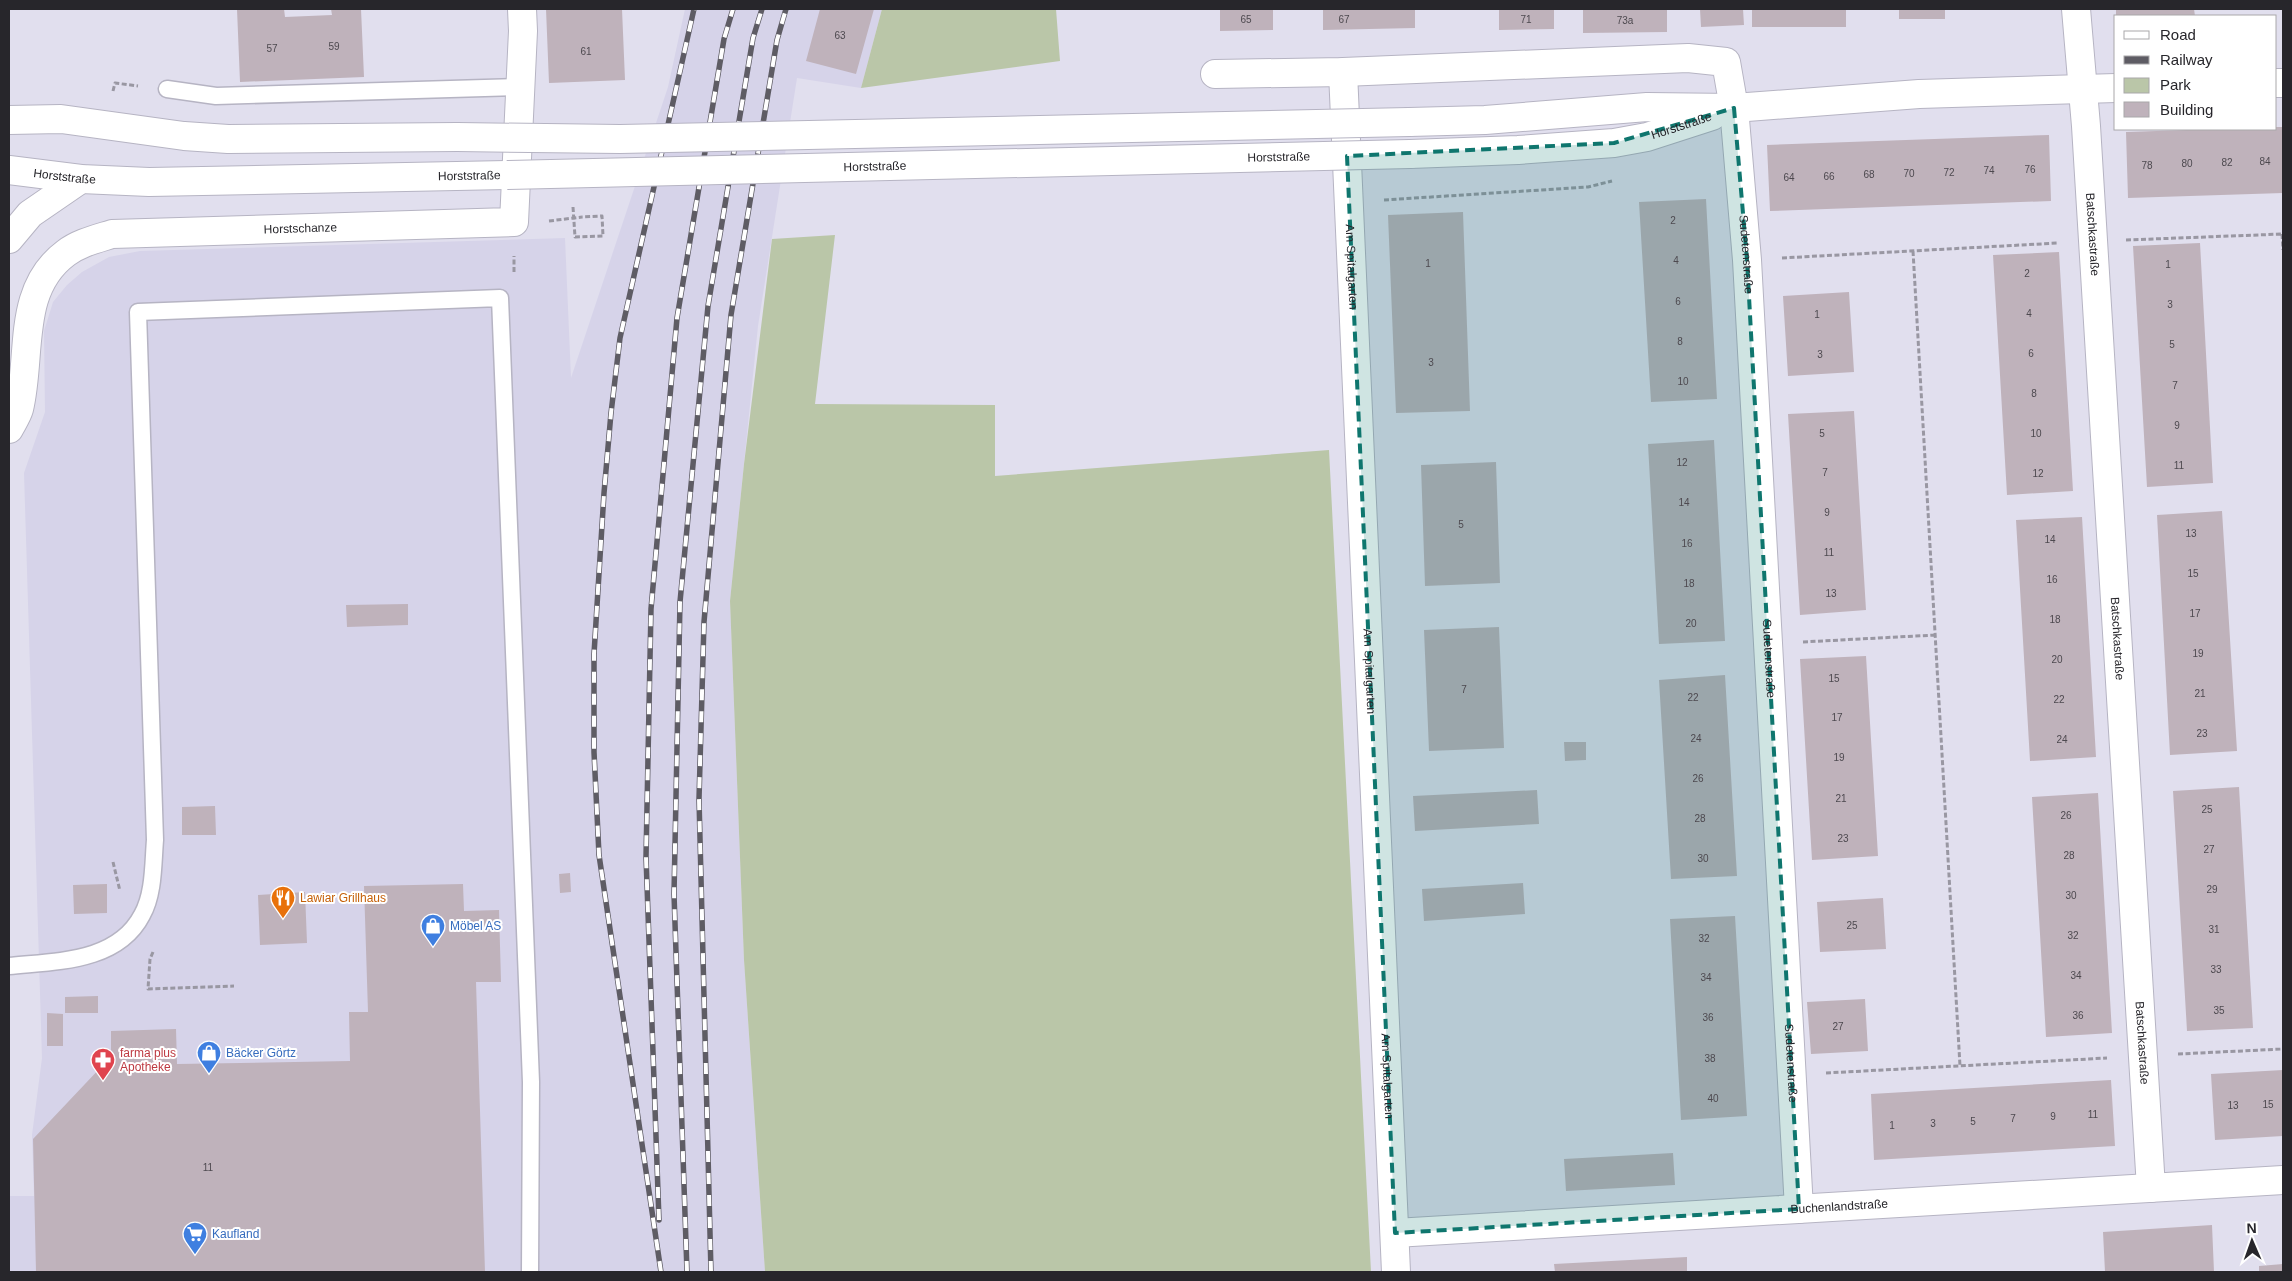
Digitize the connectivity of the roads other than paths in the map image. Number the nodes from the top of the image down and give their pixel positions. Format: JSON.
{"nodes":[{"id":1,"x":522,"y":9,"type":"edge"},
{"id":2,"x":2076,"y":9,"type":"edge"},
{"id":3,"x":1343,"y":72,"type":"junction"},
{"id":4,"x":1215,"y":74,"type":"dead end"},
{"id":5,"x":519,"y":87,"type":"junction"},
{"id":6,"x":2114,"y":88,"type":"edge"},
{"id":7,"x":167,"y":89,"type":"dead end"},
{"id":8,"x":2082,"y":89,"type":"junction"},
{"id":9,"x":1734,"y":108,"type":"junction"},
{"id":10,"x":9,"y":120,"type":"edge"},
{"id":11,"x":9,"y":170,"type":"edge"},
{"id":12,"x":81,"y":178,"type":"junction"},
{"id":13,"x":9,"y":239,"type":"edge"},
{"id":14,"x":9,"y":429,"type":"edge"},
{"id":15,"x":9,"y":966,"type":"edge"},
{"id":16,"x":2283,"y":1180,"type":"edge"},
{"id":17,"x":2151,"y":1188,"type":"junction"},
{"id":18,"x":1799,"y":1209,"type":"junction"},
{"id":19,"x":1395,"y":1233,"type":"junction"},
{"id":20,"x":530,"y":1272,"type":"edge"},
{"id":21,"x":1396,"y":1272,"type":"edge"}],
"edges":[{"from":1,"to":5,"type":"street","name":"Horstschanze"},
{"from":2,"to":8,"type":"street","name":"Batschkastraße"},
{"from":3,"to":4,"type":"street"},
{"from":3,"to":9,"type":"street"},
{"from":3,"to":19,"type":"street","name":"Am Spitalgarten"},
{"from":5,"to":7,"type":"lane"},
{"from":5,"to":14,"type":"street","name":"Horstschanze"},
{"from":6,"to":8,"type":"street","name":"Horststraße"},
{"from":8,"to":9,"type":"street","name":"Horststraße"},
{"from":8,"to":17,"type":"street","name":"Batschkastraße"},
{"from":9,"to":10,"type":"street","name":"Horststraße","bridge":true},
{"from":9,"to":12,"type":"street","name":"Horststraße","bridge":true},
{"from":9,"to":18,"type":"street","name":"Sudetenstraße"},
{"from":11,"to":12,"type":"street","name":"Horststraße"},
{"from":12,"to":13,"type":"street"},
{"from":15,"to":20,"type":"lane"},
{"from":16,"to":17,"type":"street","name":"Buchenlandstraße"},
{"from":17,"to":18,"type":"street","name":"Buchenlandstraße"},
{"from":18,"to":19,"type":"street","name":"Buchenlandstraße"},
{"from":19,"to":21,"type":"street","name":"Am Spitalgarten"}]}
